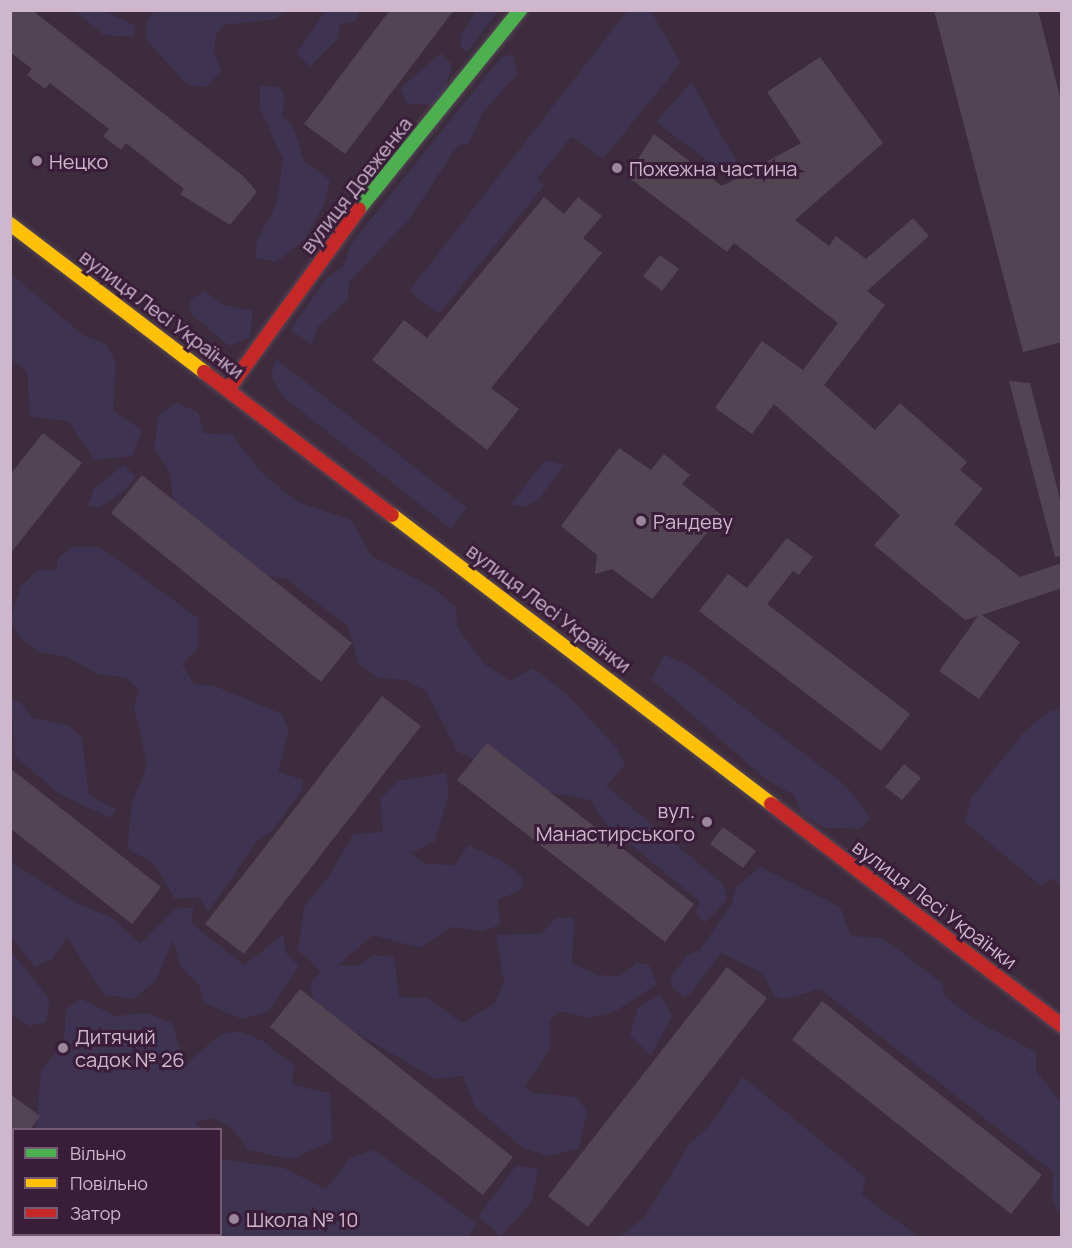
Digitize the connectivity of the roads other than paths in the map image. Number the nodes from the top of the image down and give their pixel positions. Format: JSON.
{"nodes":[{"id":1,"x":520,"y":10,"type":"edge"},
{"id":2,"x":10,"y":224,"type":"edge"},
{"id":3,"x":229,"y":388,"type":"junction"},
{"id":4,"x":1062,"y":1026,"type":"edge"}],
"edges":[{"from":1,"to":3,"type":"main road","name":"вулиця Довженка"},
{"from":2,"to":3,"type":"main road","name":"вулиця Лесі Українки"},
{"from":3,"to":4,"type":"main road","name":"вулиця Лесі Українки"}]}
